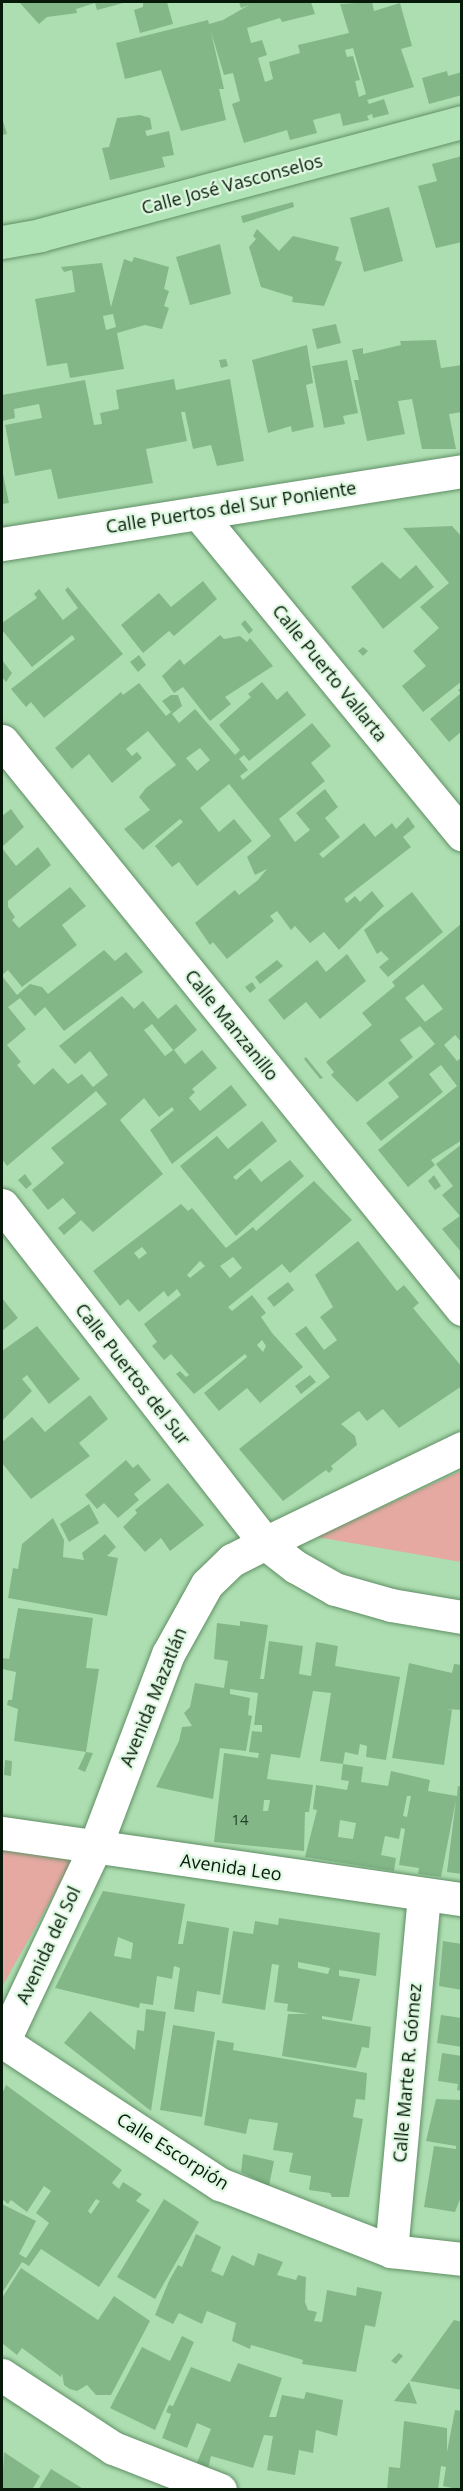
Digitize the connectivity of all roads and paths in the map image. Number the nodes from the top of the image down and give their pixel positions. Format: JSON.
{"nodes":[{"id":1,"x":462,"y":122,"type":"edge"},
{"id":2,"x":2,"y":242,"type":"edge"},
{"id":3,"x":462,"y":471,"type":"edge"},
{"id":4,"x":198,"y":513,"type":"junction"},
{"id":5,"x":2,"y":544,"type":"edge"},
{"id":6,"x":2,"y":741,"type":"edge"},
{"id":7,"x":462,"y":834,"type":"edge"},
{"id":8,"x":2,"y":1205,"type":"edge"},
{"id":9,"x":462,"y":1309,"type":"edge"},
{"id":10,"x":462,"y":1448,"type":"edge"},
{"id":11,"x":265,"y":1543,"type":"junction"},
{"id":12,"x":462,"y":1617,"type":"edge"},
{"id":13,"x":2,"y":1833,"type":"edge"},
{"id":14,"x":94,"y":1847,"type":"junction"},
{"id":15,"x":424,"y":1895,"type":"junction"},
{"id":16,"x":462,"y":1899,"type":"edge"},
{"id":17,"x":2,"y":2042,"type":"edge"},
{"id":18,"x":391,"y":2250,"type":"junction"},
{"id":19,"x":462,"y":2259,"type":"edge"},
{"id":20,"x":2,"y":2375,"type":"edge"},
{"id":21,"x":220,"y":2490,"type":"edge"}],
"edges":[{"from":1,"to":2,"type":"main road","name":"Calle José Vasconselos"},
{"from":3,"to":4,"type":"street","name":"Calle Puertos del Sur Poniente"},
{"from":4,"to":5,"type":"street","name":"Calle Puertos del Sur Poniente"},
{"from":4,"to":7,"type":"street","name":"Calle Puerto Vallarta"},
{"from":6,"to":9,"type":"street","name":"Calle Manzanillo"},
{"from":8,"to":11,"type":"street","name":"Calle Puertos del Sur"},
{"from":10,"to":11,"type":"street","name":"Avenida Mazatlán"},
{"from":11,"to":12,"type":"street","name":"Calle Puertos del Sur"},
{"from":11,"to":14,"type":"street","name":"Avenida Mazatlán"},
{"from":13,"to":14,"type":"street","name":"Avenida Leo"},
{"from":14,"to":15,"type":"street","name":"Avenida Leo"},
{"from":14,"to":17,"type":"street","name":"Avenida del Sol"},
{"from":15,"to":16,"type":"street","name":"Avenida Leo"},
{"from":15,"to":18,"type":"street","name":"Calle Marte R. Gómez"},
{"from":17,"to":18,"type":"street","name":"Calle Escorpión"},
{"from":18,"to":19,"type":"street","name":"Calle Escorpión"},
{"from":20,"to":21,"type":"street"}]}
